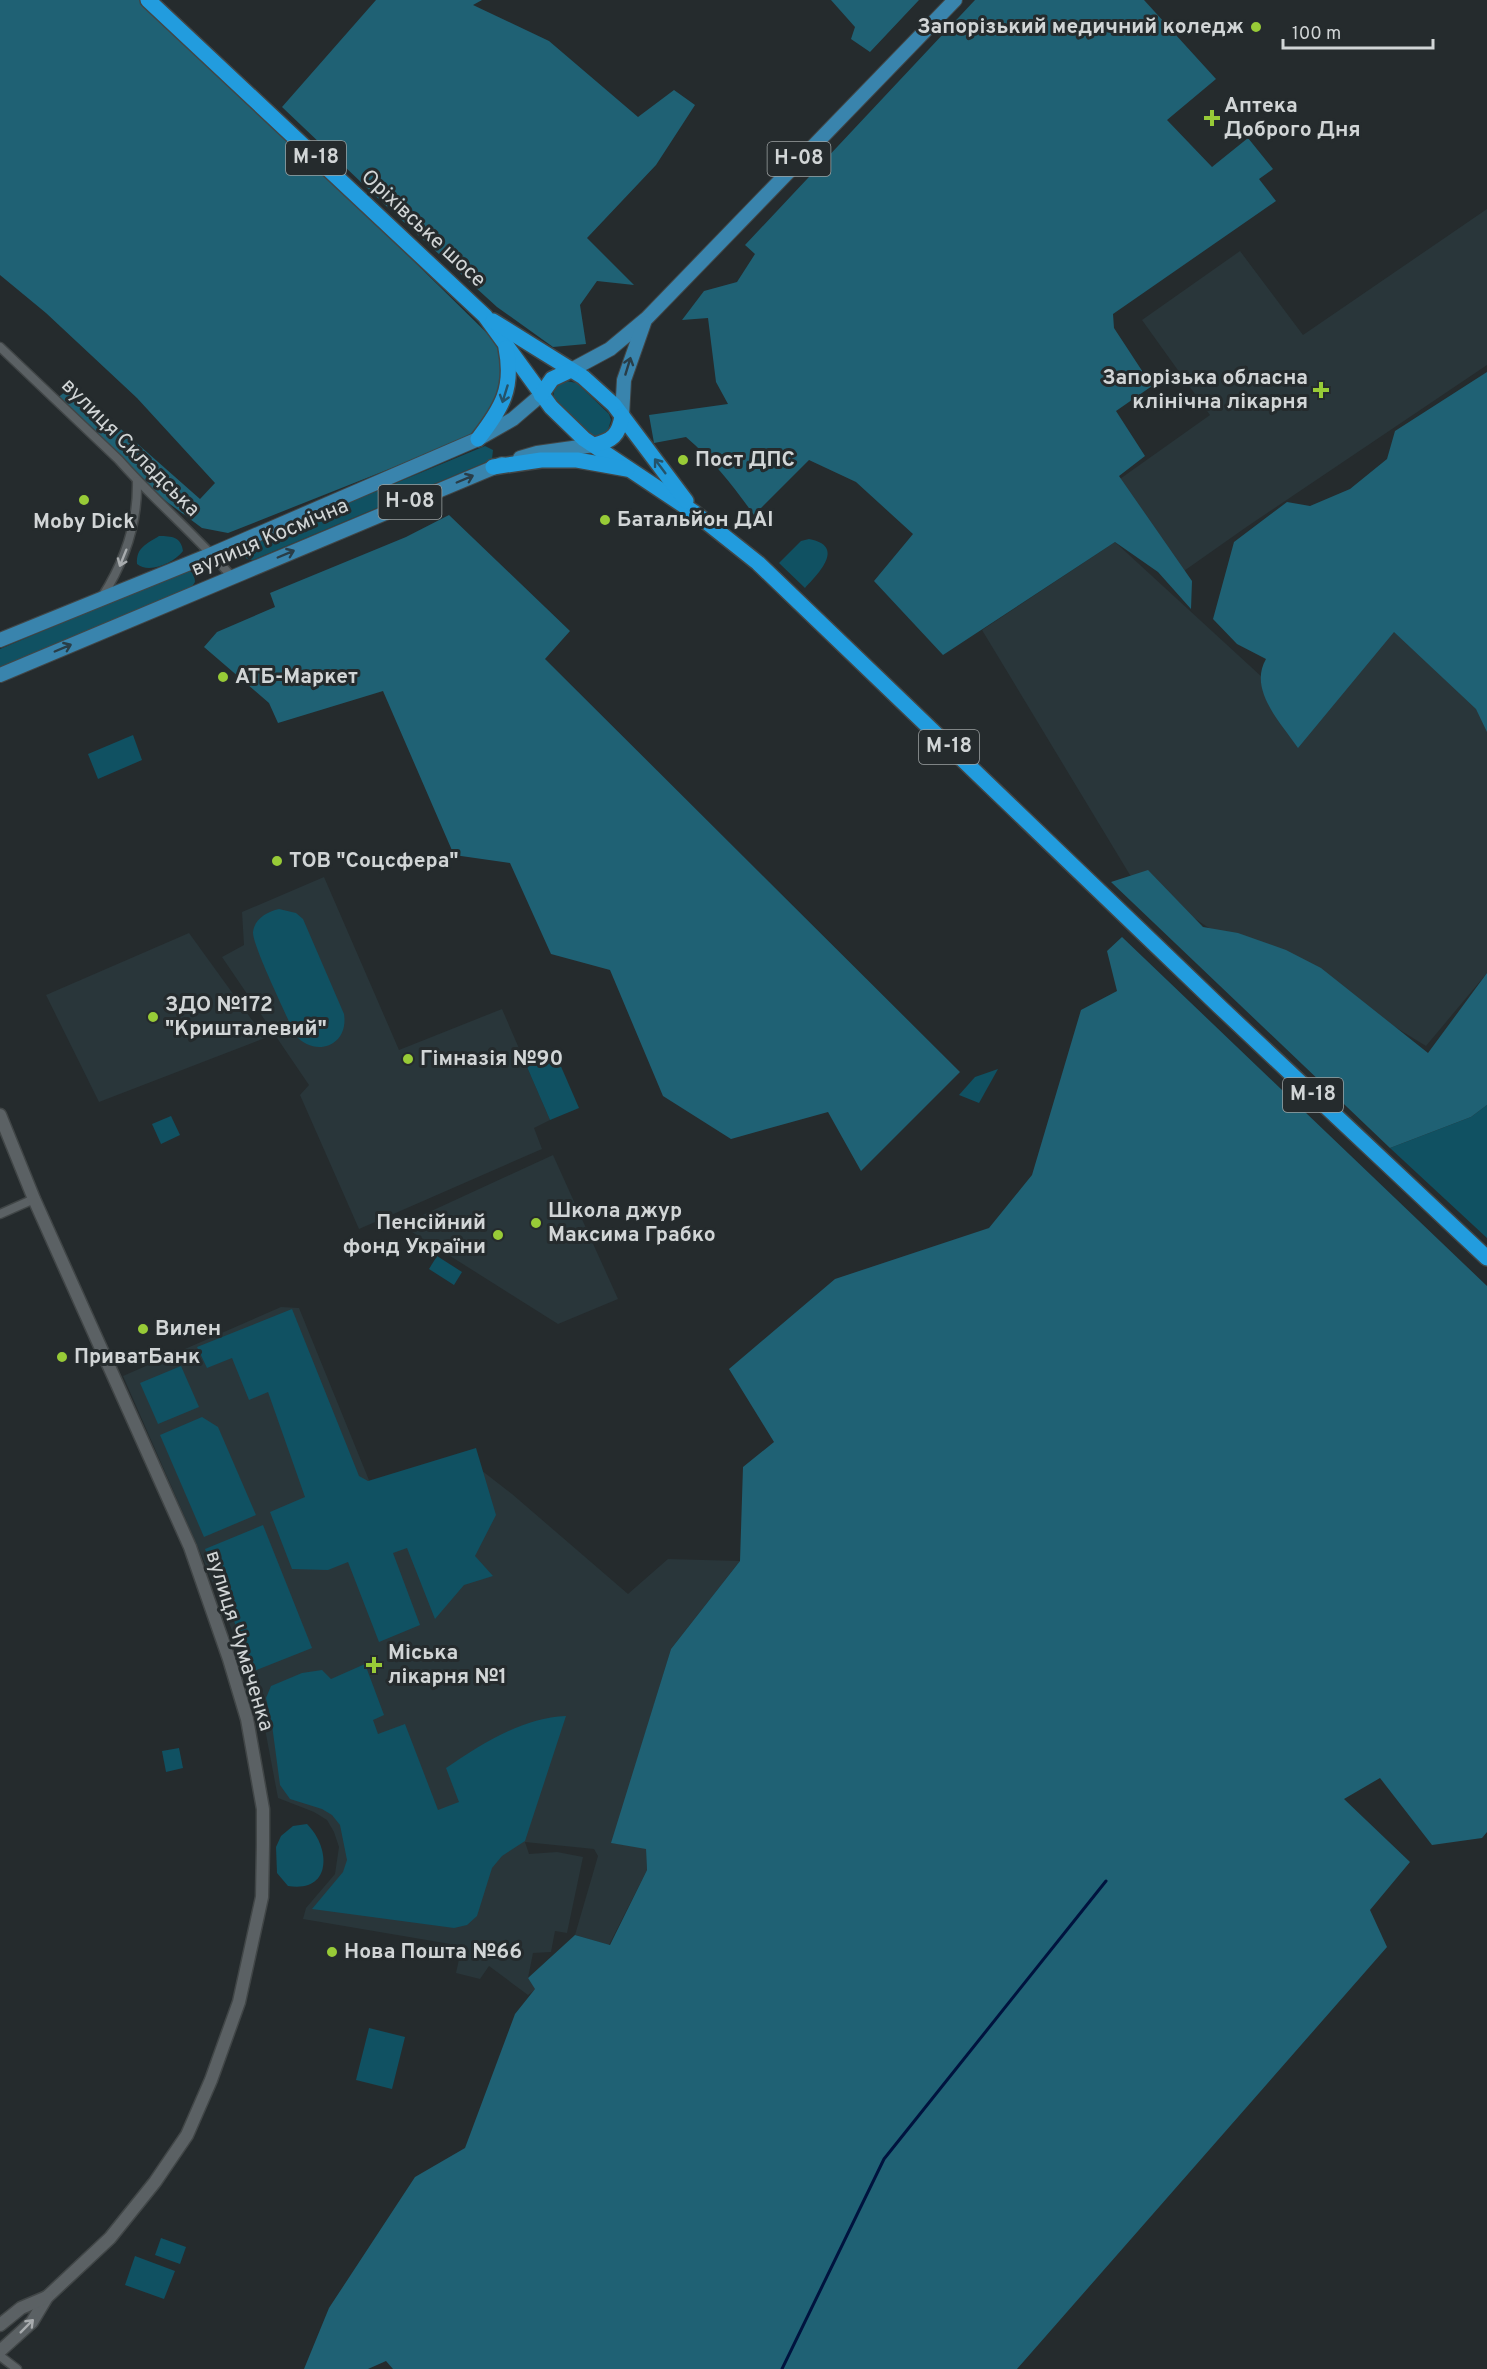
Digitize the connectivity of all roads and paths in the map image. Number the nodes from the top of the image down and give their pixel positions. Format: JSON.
{"nodes":[{"id":1,"x":148,"y":0,"type":"edge"},
{"id":2,"x":955,"y":0,"type":"edge"},
{"id":3,"x":485,"y":316,"type":"junction"},
{"id":4,"x":646,"y":319,"type":"junction"},
{"id":5,"x":505,"y":342,"type":"junction"},
{"id":6,"x":0,"y":348,"type":"edge"},
{"id":7,"x":571,"y":370,"type":"junction"},
{"id":8,"x":541,"y":394,"type":"junction"},
{"id":9,"x":622,"y":416,"type":"junction"},
{"id":10,"x":478,"y":439,"type":"junction"},
{"id":11,"x":594,"y":445,"type":"junction"},
{"id":12,"x":493,"y":467,"type":"junction"},
{"id":13,"x":633,"y":470,"type":"junction"},
{"id":14,"x":137,"y":481,"type":"junction"},
{"id":15,"x":695,"y":513,"type":"junction"},
{"id":16,"x":212,"y":554,"type":"junction"},
{"id":17,"x":232,"y":577,"type":"junction"},
{"id":18,"x":102,"y":597,"type":"junction"},
{"id":19,"x":0,"y":640,"type":"edge"},
{"id":20,"x":0,"y":675,"type":"edge"},
{"id":21,"x":0,"y":1114,"type":"edge"},
{"id":22,"x":34,"y":1199,"type":"junction"},
{"id":23,"x":0,"y":1214,"type":"edge"},
{"id":24,"x":1487,"y":1258,"type":"edge"},
{"id":25,"x":47,"y":2296,"type":"junction"},
{"id":26,"x":0,"y":2325,"type":"edge"},
{"id":27,"x":0,"y":2351,"type":"edge"},
{"id":28,"x":0,"y":2356,"type":"edge"},
{"id":29,"x":17,"y":2369,"type":"edge"}],
"edges":[{"from":1,"to":3,"type":"highway","name":"Оріхівське шосе","number":"М-18"},
{"from":2,"to":4,"type":"main road","number":"Н-08"},
{"from":3,"to":5,"type":"highway","number":"М-18"},
{"from":3,"to":7,"type":"highway","number":"М-18"},
{"from":4,"to":7,"type":"main road","number":"Н-08"},
{"from":9,"to":4,"type":"main road","number":"Н-08","one_way":true},
{"from":5,"to":8,"type":"highway","number":"М-18"},
{"from":5,"to":10,"type":"highway","one_way":true},
{"from":6,"to":14,"type":"street","name":"вулиця Складська"},
{"from":7,"to":8,"type":"highway","number":"Н-08"},
{"from":7,"to":9,"type":"highway","number":"М-18"},
{"from":8,"to":10,"type":"main road","name":"вулиця Космічна","number":"Н-08"},
{"from":8,"to":11,"type":"highway","number":"М-18"},
{"from":9,"to":11,"type":"highway","number":"Н-08"},
{"from":15,"to":9,"type":"highway","number":"М-18","one_way":true},
{"from":10,"to":16,"type":"main road","name":"вулиця Космічна","number":"Н-08"},
{"from":11,"to":12,"type":"main road","name":"вулиця Космічна","number":"Н-08"},
{"from":11,"to":13,"type":"highway","number":"М-18"},
{"from":12,"to":13,"type":"highway"},
{"from":17,"to":12,"type":"main road","name":"вулиця Космічна","number":"Н-08","one_way":true},
{"from":13,"to":15,"type":"highway","number":"М-18"},
{"from":14,"to":16,"type":"street","name":"вулиця Складська"},
{"from":14,"to":18,"type":"street","one_way":true},
{"from":15,"to":24,"type":"highway","number":"М-18"},
{"from":16,"to":17,"type":"street","name":"вулиця Складська"},
{"from":16,"to":18,"type":"main road","name":"вулиця Космічна","number":"Н-08"},
{"from":20,"to":17,"type":"main road","name":"вулиця Космічна","number":"Н-08","one_way":true},
{"from":18,"to":19,"type":"main road","name":"вулиця Космічна","number":"Н-08"},
{"from":21,"to":22,"type":"street","name":"вулиця Чумаченка"},
{"from":22,"to":23,"type":"street"},
{"from":22,"to":25,"type":"street","name":"вулиця Чумаченка"},
{"from":25,"to":26,"type":"street","name":"вулиця Чумаченка"},
{"from":27,"to":25,"type":"street","name":"вулиця Чумаченка","one_way":true},
{"from":28,"to":29,"type":"street"}]}
